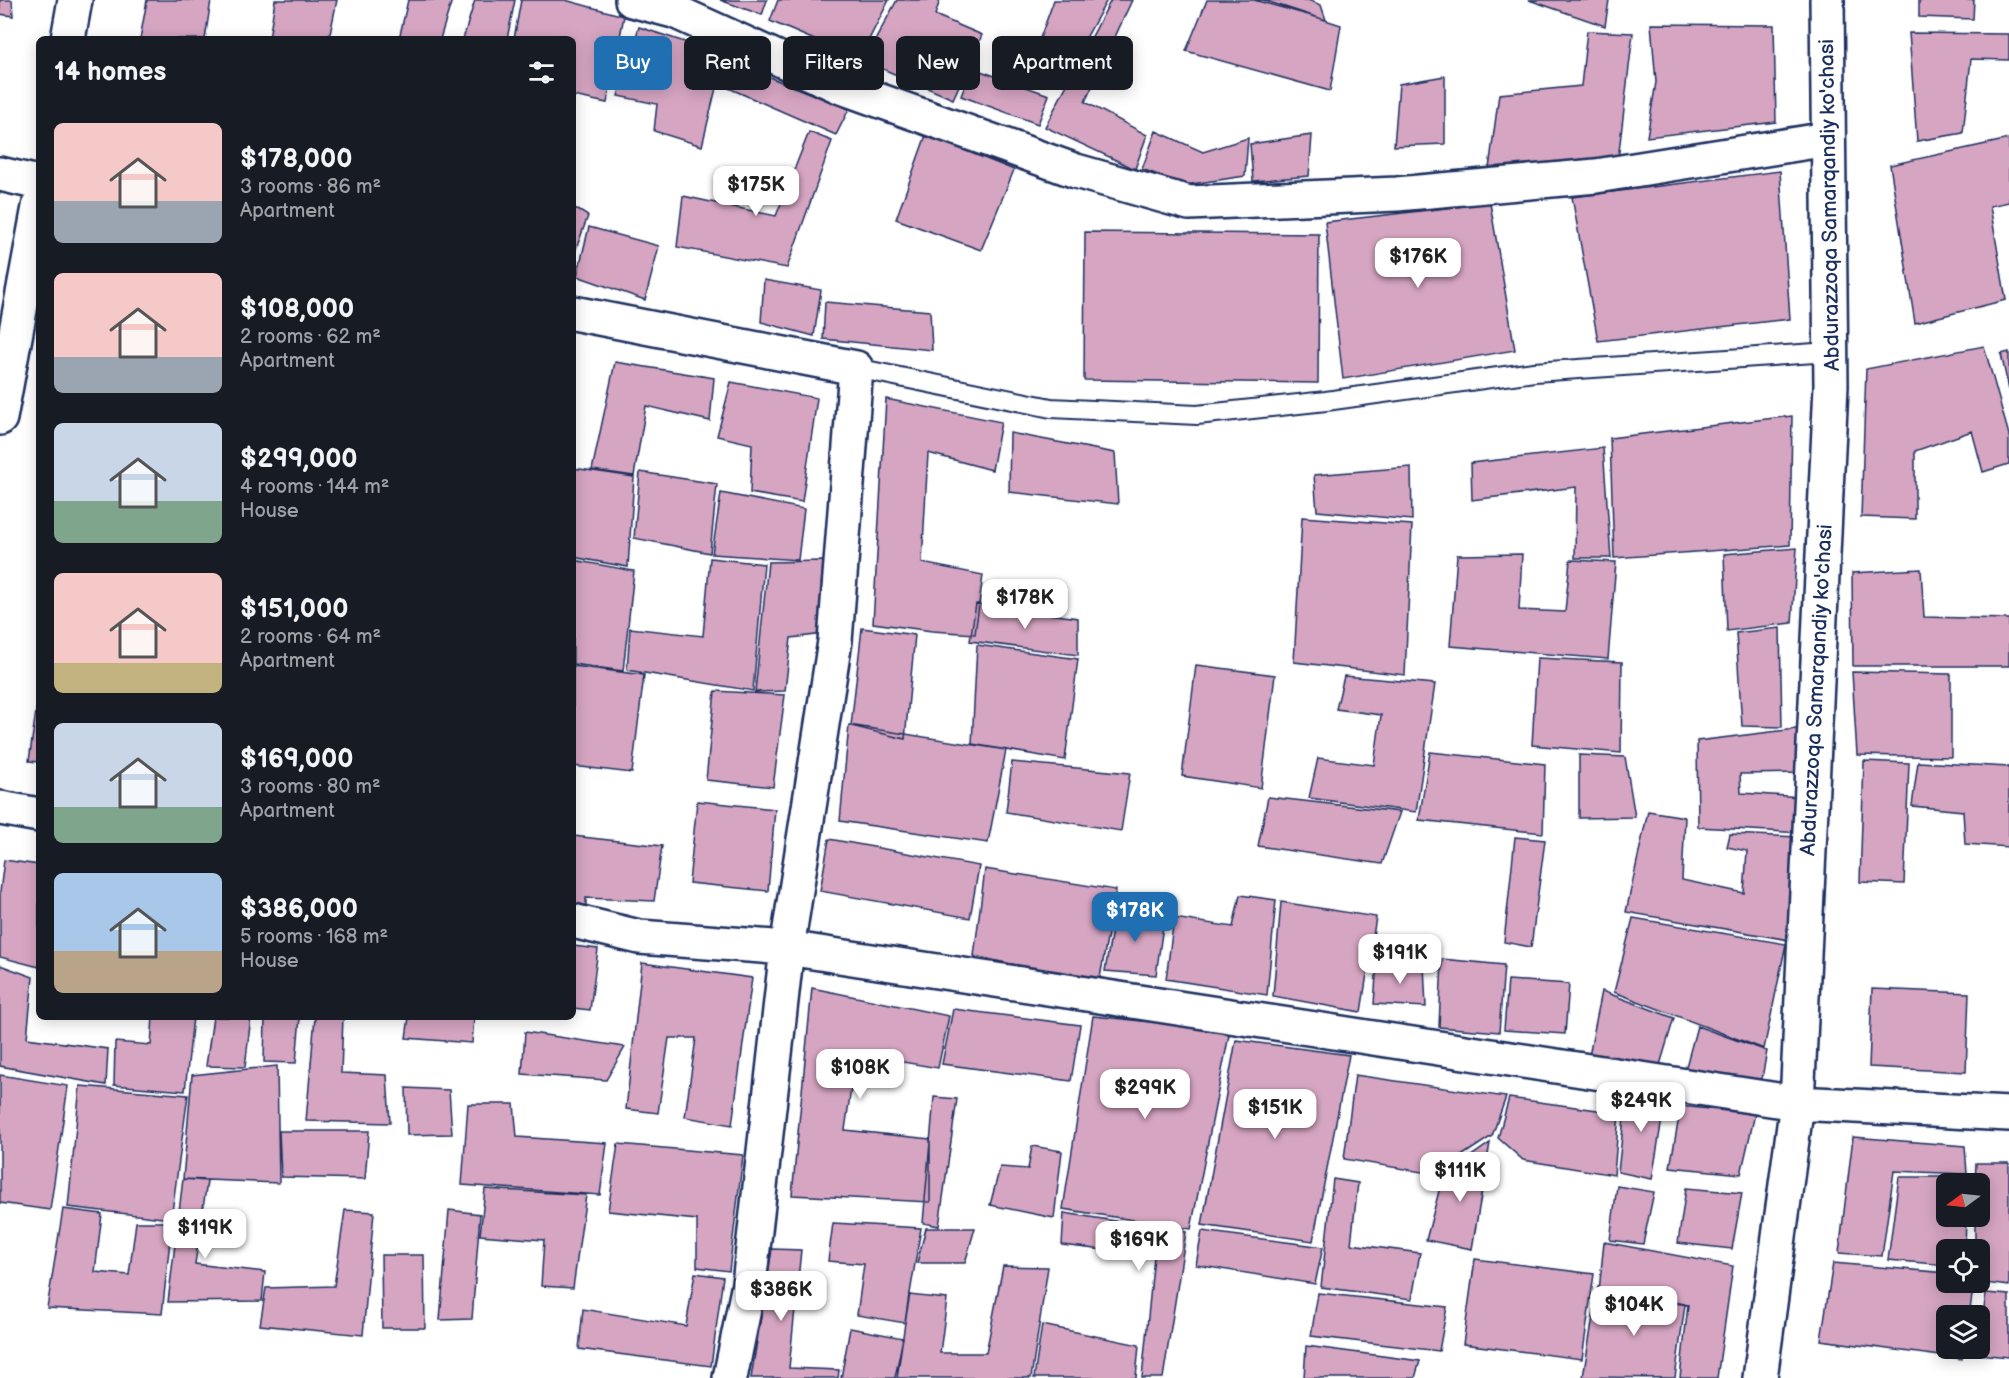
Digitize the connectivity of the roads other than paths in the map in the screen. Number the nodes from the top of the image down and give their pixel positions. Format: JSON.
{"nodes":[{"id":1,"x":75,"y":0,"type":"edge"},
{"id":2,"x":632,"y":0,"type":"edge"},
{"id":3,"x":1827,"y":0,"type":"edge"},
{"id":4,"x":69,"y":36,"type":"edge"},
{"id":5,"x":1828,"y":139,"type":"junction"},
{"id":6,"x":0,"y":174,"type":"edge"},
{"id":7,"x":36,"y":190,"type":"edge"},
{"id":8,"x":576,"y":314,"type":"edge"},
{"id":9,"x":1830,"y":352,"type":"junction"},
{"id":10,"x":856,"y":368,"type":"junction"},
{"id":11,"x":0,"y":418,"type":"edge"},
{"id":12,"x":0,"y":808,"type":"edge"},
{"id":13,"x":36,"y":814,"type":"edge"},
{"id":14,"x":576,"y":922,"type":"edge"},
{"id":15,"x":787,"y":948,"type":"junction"},
{"id":16,"x":1797,"y":1102,"type":"junction"},
{"id":17,"x":2009,"y":1114,"type":"edge"},
{"id":18,"x":730,"y":1378,"type":"edge"},
{"id":19,"x":1760,"y":1378,"type":"edge"}],
"edges":[{"from":1,"to":4,"type":"street"},
{"from":2,"to":5,"type":"street"},
{"from":3,"to":5,"type":"street","name":"Abdurazzoqa Samarqandiy ko'chasi"},
{"from":5,"to":9,"type":"street","name":"Abdurazzoqa Samarqandiy ko'chasi"},
{"from":6,"to":7,"type":"street"},
{"from":7,"to":11,"type":"street"},
{"from":8,"to":10,"type":"street"},
{"from":9,"to":10,"type":"lane"},
{"from":9,"to":16,"type":"street","name":"Abdurazzoqa Samarqandiy ko'chasi"},
{"from":10,"to":15,"type":"street"},
{"from":12,"to":13,"type":"street"},
{"from":14,"to":15,"type":"street"},
{"from":15,"to":16,"type":"street"},
{"from":15,"to":18,"type":"street"},
{"from":16,"to":17,"type":"street"},
{"from":16,"to":19,"type":"street","name":"Abdurazzoqa Samarqandiy ko'chasi"}]}
